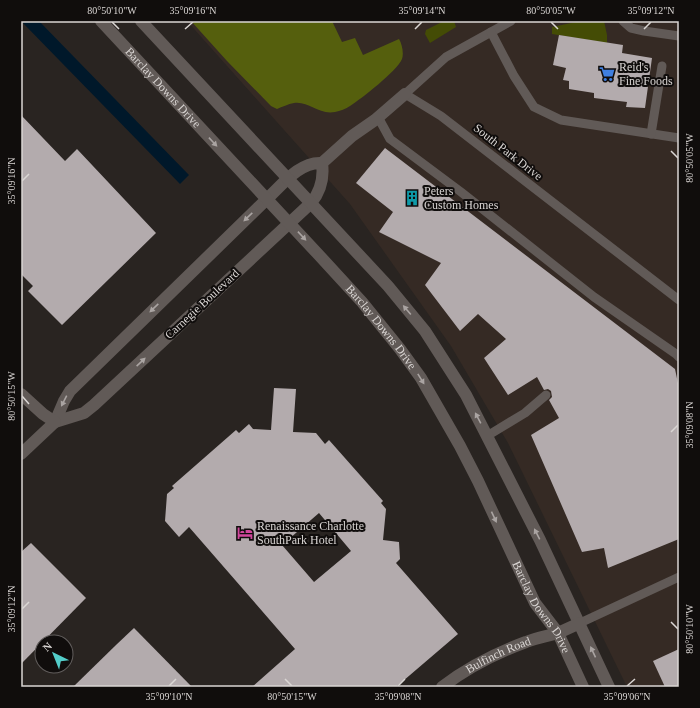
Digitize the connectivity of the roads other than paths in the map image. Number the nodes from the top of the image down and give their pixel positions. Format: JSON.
{"nodes":[{"id":1,"x":101,"y":21,"type":"edge"},
{"id":2,"x":141,"y":21,"type":"edge"},
{"id":3,"x":511,"y":21,"type":"edge"},
{"id":4,"x":623,"y":21,"type":"edge"},
{"id":5,"x":492,"y":32,"type":"junction"},
{"id":6,"x":679,"y":36,"type":"edge"},
{"id":7,"x":662,"y":66,"type":"dead end"},
{"id":8,"x":405,"y":94,"type":"junction"},
{"id":9,"x":378,"y":117,"type":"junction"},
{"id":10,"x":651,"y":134,"type":"junction"},
{"id":11,"x":679,"y":138,"type":"edge"},
{"id":12,"x":322,"y":163,"type":"junction"},
{"id":13,"x":288,"y":179,"type":"junction"},
{"id":14,"x":267,"y":199,"type":"junction"},
{"id":15,"x":311,"y":203,"type":"junction"},
{"id":16,"x":289,"y":222,"type":"junction"},
{"id":17,"x":679,"y":300,"type":"edge"},
{"id":18,"x":679,"y":357,"type":"edge"},
{"id":19,"x":21,"y":394,"type":"edge"},
{"id":20,"x":546,"y":395,"type":"dead end"},
{"id":21,"x":55,"y":422,"type":"junction"},
{"id":22,"x":487,"y":436,"type":"junction"},
{"id":23,"x":21,"y":454,"type":"edge"},
{"id":24,"x":679,"y":577,"type":"edge"},
{"id":25,"x":580,"y":623,"type":"junction"},
{"id":26,"x":558,"y":633,"type":"junction"},
{"id":27,"x":442,"y":687,"type":"edge"},
{"id":28,"x":583,"y":687,"type":"edge"},
{"id":29,"x":609,"y":687,"type":"edge"}],
"edges":[{"from":1,"to":14,"type":"street","name":"Barclay Downs Drive","one_way":true},
{"from":2,"to":13,"type":"street","name":"Barclay Downs Drive"},
{"from":3,"to":5,"type":"lane"},
{"from":4,"to":6,"type":"lane"},
{"from":5,"to":8,"type":"lane"},
{"from":5,"to":10,"type":"lane"},
{"from":7,"to":10,"type":"lane"},
{"from":8,"to":9,"type":"street","name":"Carnegie Boulevard"},
{"from":8,"to":17,"type":"lane","name":"South Park Drive"},
{"from":9,"to":12,"type":"street","name":"Carnegie Boulevard"},
{"from":9,"to":18,"type":"lane"},
{"from":10,"to":11,"type":"lane"},
{"from":12,"to":13,"type":"street","name":"Carnegie Boulevard"},
{"from":12,"to":15,"type":"street","name":"Carnegie Boulevard"},
{"from":13,"to":14,"type":"street","name":"Carnegie Boulevard"},
{"from":13,"to":15,"type":"street","name":"Barclay Downs Drive"},
{"from":14,"to":16,"type":"street","name":"Barclay Downs Drive"},
{"from":14,"to":21,"type":"street","name":"Carnegie Boulevard","one_way":true},
{"from":15,"to":16,"type":"street","name":"Carnegie Boulevard"},
{"from":22,"to":15,"type":"street","name":"Barclay Downs Drive","one_way":true},
{"from":21,"to":16,"type":"street","name":"Carnegie Boulevard","one_way":true},
{"from":16,"to":26,"type":"street","name":"Barclay Downs Drive","one_way":true},
{"from":19,"to":21,"type":"street"},
{"from":20,"to":22,"type":"lane"},
{"from":21,"to":23,"type":"street","name":"Carnegie Boulevard"},
{"from":25,"to":22,"type":"street","name":"Barclay Downs Drive","one_way":true},
{"from":24,"to":25,"type":"lane"},
{"from":25,"to":26,"type":"street","name":"Bulfinch Road"},
{"from":29,"to":25,"type":"street","name":"Barclay Downs Drive","one_way":true},
{"from":26,"to":27,"type":"street","name":"Bulfinch Road"},
{"from":26,"to":28,"type":"street","name":"Barclay Downs Drive"}]}
